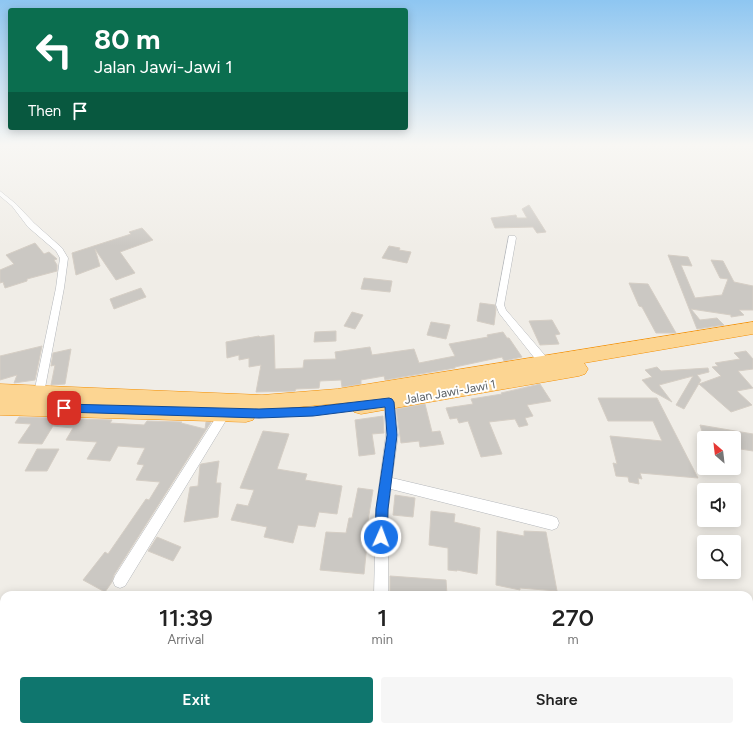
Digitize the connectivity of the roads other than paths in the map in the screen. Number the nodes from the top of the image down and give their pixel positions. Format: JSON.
{"nodes":[{"id":1,"x":0,"y":193,"type":"edge"},
{"id":2,"x":512,"y":238,"type":"dead end"},
{"id":3,"x":745,"y":335,"type":"edge"},
{"id":4,"x":544,"y":362,"type":"junction"},
{"id":5,"x":0,"y":392,"type":"edge"},
{"id":6,"x":39,"y":393,"type":"junction"},
{"id":7,"x":389,"y":402,"type":"junction"},
{"id":8,"x":115,"y":403,"type":"junction"},
{"id":9,"x":0,"y":407,"type":"edge"},
{"id":10,"x":224,"y":414,"type":"junction"},
{"id":11,"x":386,"y":482,"type":"junction"},
{"id":12,"x":552,"y":523,"type":"dead end"},
{"id":13,"x":120,"y":581,"type":"dead end"},
{"id":14,"x":381,"y":591,"type":"edge"}],
"edges":[{"from":1,"to":6,"type":"street"},
{"from":2,"to":4,"type":"street"},
{"from":3,"to":4,"type":"highway"},
{"from":3,"to":7,"type":"highway","name":"Jalan Jawi-Jawi 1"},
{"from":4,"to":8,"type":"highway"},
{"from":5,"to":6,"type":"highway"},
{"from":6,"to":8,"type":"highway"},
{"from":7,"to":10,"type":"highway","name":"Jalan Jawi-Jawi 1"},
{"from":7,"to":11,"type":"street"},
{"from":8,"to":9,"type":"highway","name":"Jalan Jawi-Jawi 1"},
{"from":8,"to":10,"type":"highway","name":"Jalan Jawi-Jawi 1"},
{"from":10,"to":13,"type":"street"},
{"from":11,"to":12,"type":"street"},
{"from":11,"to":14,"type":"street"}]}
